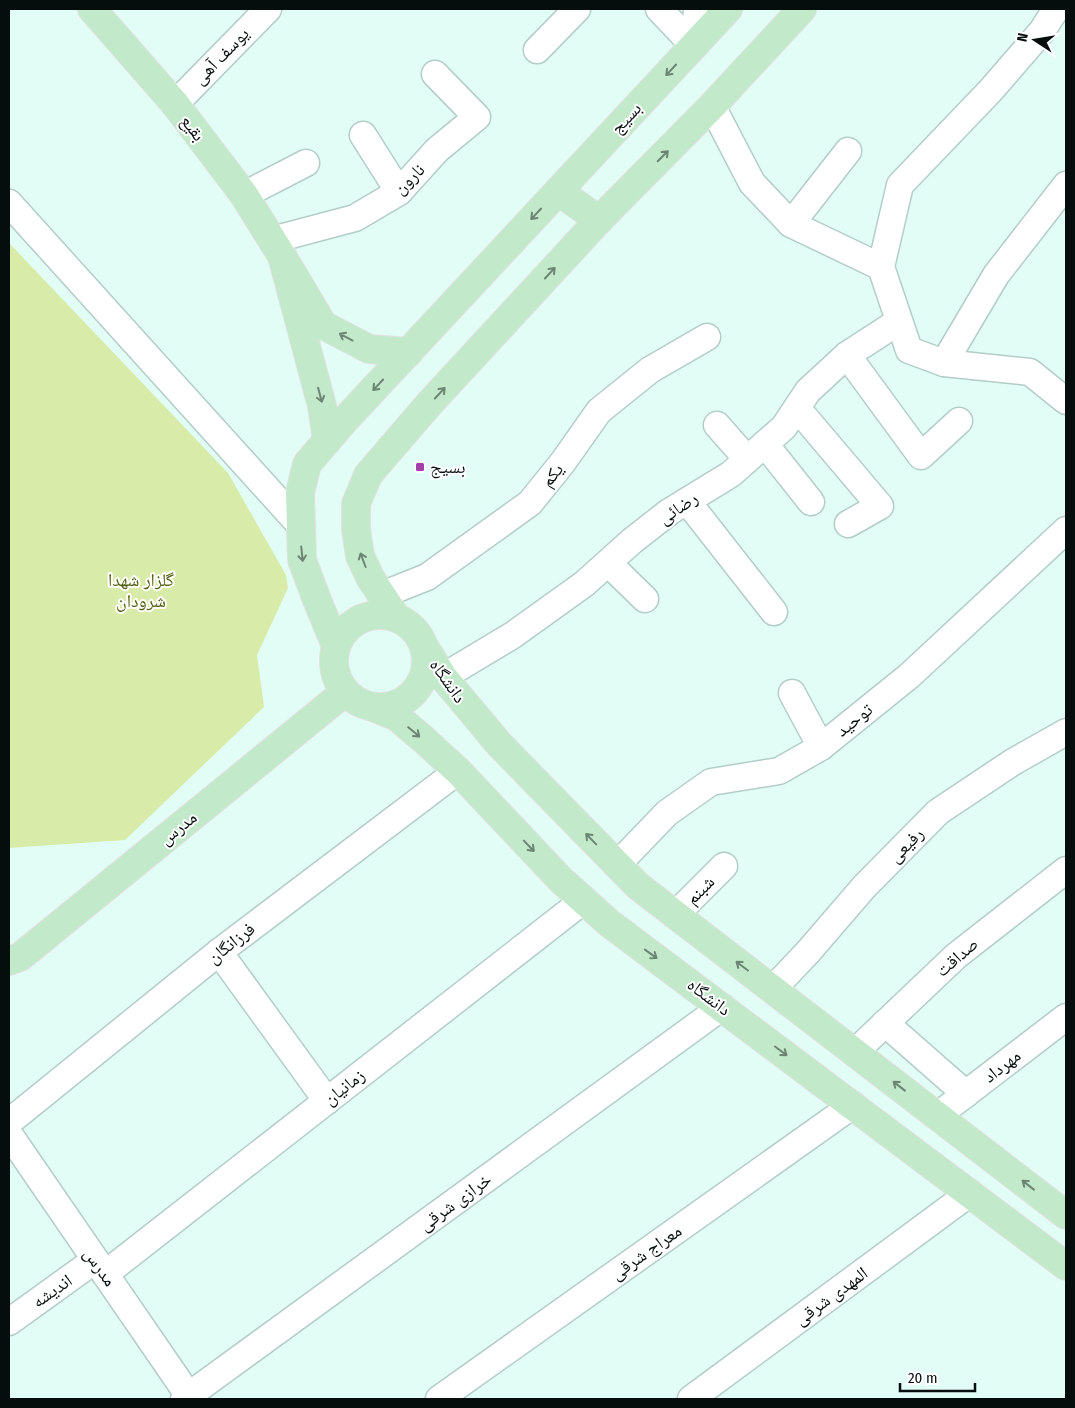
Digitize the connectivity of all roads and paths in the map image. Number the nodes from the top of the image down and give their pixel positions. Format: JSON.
{"nodes":[{"id":1,"x":92,"y":9,"type":"edge"},
{"id":2,"x":268,"y":9,"type":"edge"},
{"id":3,"x":577,"y":9,"type":"edge"},
{"id":4,"x":659,"y":9,"type":"edge"},
{"id":5,"x":697,"y":9,"type":"edge"},
{"id":6,"x":728,"y":9,"type":"edge"},
{"id":7,"x":802,"y":9,"type":"edge"},
{"id":8,"x":1056,"y":9,"type":"edge"},
{"id":9,"x":694,"y":46,"type":"junction"},
{"id":10,"x":537,"y":50,"type":"dead end"},
{"id":11,"x":435,"y":74,"type":"dead end"},
{"id":12,"x":174,"y":104,"type":"junction"},
{"id":13,"x":712,"y":106,"type":"junction"},
{"id":14,"x":363,"y":135,"type":"dead end"},
{"id":15,"x":848,"y":152,"type":"dead end"},
{"id":16,"x":306,"y":163,"type":"dead end"},
{"id":17,"x":1066,"y":185,"type":"edge"},
{"id":18,"x":558,"y":191,"type":"junction"},
{"id":19,"x":399,"y":192,"type":"junction"},
{"id":20,"x":244,"y":195,"type":"junction"},
{"id":21,"x":9,"y":203,"type":"edge"},
{"id":22,"x":599,"y":220,"type":"junction"},
{"id":23,"x":791,"y":224,"type":"junction"},
{"id":24,"x":277,"y":248,"type":"junction"},
{"id":25,"x":881,"y":267,"type":"junction"},
{"id":26,"x":898,"y":322,"type":"junction"},
{"id":27,"x":707,"y":337,"type":"dead end"},
{"id":28,"x":409,"y":352,"type":"junction"},
{"id":29,"x":847,"y":355,"type":"junction"},
{"id":30,"x":944,"y":363,"type":"junction"},
{"id":31,"x":1066,"y":401,"type":"edge"},
{"id":32,"x":797,"y":408,"type":"junction"},
{"id":33,"x":960,"y":422,"type":"dead end"},
{"id":34,"x":717,"y":425,"type":"dead end"},
{"id":35,"x":327,"y":441,"type":"junction"},
{"id":36,"x":756,"y":452,"type":"junction"},
{"id":37,"x":687,"y":502,"type":"junction"},
{"id":38,"x":811,"y":502,"type":"dead end"},
{"id":39,"x":848,"y":524,"type":"dead end"},
{"id":40,"x":300,"y":525,"type":"junction"},
{"id":41,"x":1066,"y":530,"type":"edge"},
{"id":42,"x":608,"y":563,"type":"junction"},
{"id":43,"x":645,"y":599,"type":"dead end"},
{"id":44,"x":389,"y":606,"type":"junction"},
{"id":45,"x":774,"y":612,"type":"dead end"},
{"id":46,"x":336,"y":646,"type":"junction"},
{"id":47,"x":425,"y":648,"type":"junction"},
{"id":48,"x":443,"y":677,"type":"junction"},
{"id":49,"x":345,"y":692,"type":"junction"},
{"id":50,"x":792,"y":693,"type":"dead end"},
{"id":51,"x":373,"y":707,"type":"junction"},
{"id":52,"x":1066,"y":732,"type":"edge"},
{"id":53,"x":821,"y":747,"type":"junction"},
{"id":54,"x":458,"y":770,"type":"junction"},
{"id":55,"x":617,"y":865,"type":"junction"},
{"id":56,"x":724,"y":866,"type":"dead end"},
{"id":57,"x":1066,"y":870,"type":"edge"},
{"id":58,"x":584,"y":900,"type":"junction"},
{"id":59,"x":675,"y":915,"type":"junction"},
{"id":60,"x":219,"y":952,"type":"junction"},
{"id":61,"x":9,"y":961,"type":"edge"},
{"id":62,"x":772,"y":989,"type":"junction"},
{"id":63,"x":722,"y":1007,"type":"junction"},
{"id":64,"x":1066,"y":1016,"type":"edge"},
{"id":65,"x":885,"y":1023,"type":"junction"},
{"id":66,"x":855,"y":1052,"type":"junction"},
{"id":67,"x":966,"y":1094,"type":"junction"},
{"id":68,"x":326,"y":1101,"type":"junction"},
{"id":69,"x":853,"y":1105,"type":"junction"},
{"id":70,"x":937,"y":1116,"type":"junction"},
{"id":71,"x":9,"y":1122,"type":"edge"},
{"id":72,"x":9,"y":1134,"type":"edge"},
{"id":73,"x":970,"y":1193,"type":"junction"},
{"id":74,"x":1066,"y":1215,"type":"edge"},
{"id":75,"x":1066,"y":1266,"type":"edge"},
{"id":76,"x":100,"y":1267,"type":"junction"},
{"id":77,"x":9,"y":1322,"type":"edge"},
{"id":78,"x":188,"y":1398,"type":"edge"},
{"id":79,"x":439,"y":1399,"type":"edge"},
{"id":80,"x":691,"y":1399,"type":"edge"}],
"edges":[{"from":1,"to":12,"type":"main road","name":"بقیع"},
{"from":2,"to":12,"type":"street","name":"یوسف آهی"},
{"from":3,"to":10,"type":"street"},
{"from":4,"to":9,"type":"street"},
{"from":5,"to":9,"type":"street"},
{"from":6,"to":9,"type":"main road","name":"بسیج"},
{"from":7,"to":13,"type":"main road"},
{"from":8,"to":25,"type":"street"},
{"from":9,"to":18,"type":"main road","name":"بسیج","one_way":true},
{"from":11,"to":19,"type":"street","name":"نارون"},
{"from":12,"to":20,"type":"main road","name":"بقیع"},
{"from":22,"to":13,"type":"main road","one_way":true},
{"from":13,"to":23,"type":"street"},
{"from":14,"to":19,"type":"street"},
{"from":15,"to":23,"type":"street"},
{"from":16,"to":20,"type":"street"},
{"from":17,"to":30,"type":"street"},
{"from":18,"to":22,"type":"main road"},
{"from":18,"to":28,"type":"main road","name":"بسیج","one_way":true},
{"from":19,"to":24,"type":"street","name":"نارون"},
{"from":20,"to":24,"type":"main road","name":"بقیع"},
{"from":21,"to":40,"type":"street"},
{"from":44,"to":22,"type":"main road","one_way":true},
{"from":23,"to":25,"type":"street"},
{"from":28,"to":24,"type":"main road","name":"بقیع","one_way":true},
{"from":24,"to":35,"type":"main road","one_way":true},
{"from":25,"to":26,"type":"street"},
{"from":26,"to":29,"type":"street","name":"رضائی"},
{"from":26,"to":30,"type":"street"},
{"from":27,"to":44,"type":"street","name":"یکم"},
{"from":28,"to":35,"type":"main road","name":"بسیج","one_way":true},
{"from":29,"to":32,"type":"street","name":"رضائی"},
{"from":29,"to":33,"type":"street"},
{"from":30,"to":31,"type":"street"},
{"from":32,"to":36,"type":"street","name":"رضائی"},
{"from":32,"to":39,"type":"street"},
{"from":34,"to":36,"type":"street"},
{"from":35,"to":40,"type":"main road","name":"بسیج"},
{"from":36,"to":37,"type":"street","name":"رضائی"},
{"from":36,"to":38,"type":"street"},
{"from":37,"to":42,"type":"street","name":"رضائی"},
{"from":37,"to":45,"type":"street"},
{"from":40,"to":46,"type":"main road","name":"بسیج","one_way":true},
{"from":41,"to":53,"type":"street","name":"توحید"},
{"from":42,"to":43,"type":"street"},
{"from":42,"to":48,"type":"street","name":"رضائی"},
{"from":44,"to":46,"type":"main road"},
{"from":44,"to":47,"type":"main road"},
{"from":46,"to":49,"type":"main road"},
{"from":47,"to":48,"type":"main road","name":"دانشگاه"},
{"from":47,"to":51,"type":"main road"},
{"from":55,"to":48,"type":"main road","name":"دانشگاه","one_way":true},
{"from":49,"to":51,"type":"main road"},
{"from":49,"to":61,"type":"main road","name":"مدرس"},
{"from":50,"to":53,"type":"street"},
{"from":51,"to":54,"type":"main road","name":"دانشگاه","one_way":true},
{"from":52,"to":62,"type":"street","name":"رفیعی"},
{"from":53,"to":55,"type":"street","name":"توحید"},
{"from":54,"to":58,"type":"main road","name":"دانشگاه","one_way":true},
{"from":54,"to":60,"type":"street","name":"فرزانگان"},
{"from":55,"to":59,"type":"main road","name":"دانشگاه"},
{"from":56,"to":59,"type":"street","name":"شبنم"},
{"from":57,"to":65,"type":"street","name":"صداقت"},
{"from":58,"to":63,"type":"main road","name":"دانشگاه","one_way":true},
{"from":58,"to":68,"type":"street","name":"زمانیان"},
{"from":62,"to":59,"type":"main road","name":"دانشگاه","one_way":true},
{"from":60,"to":68,"type":"street"},
{"from":60,"to":71,"type":"street","name":"فرزانگان"},
{"from":62,"to":66,"type":"main road","name":"دانشگاه"},
{"from":63,"to":69,"type":"main road","name":"دانشگاه","one_way":true},
{"from":63,"to":78,"type":"street","name":"خرازی شرقی"},
{"from":64,"to":67,"type":"street","name":"مهرداد"},
{"from":65,"to":66,"type":"street","name":"صداقت"},
{"from":65,"to":67,"type":"street"},
{"from":70,"to":66,"type":"main road","name":"دانشگاه","one_way":true},
{"from":67,"to":70,"type":"street","name":"مهرداد"},
{"from":68,"to":76,"type":"street","name":"زمانیان"},
{"from":69,"to":73,"type":"main road","name":"دانشگاه"},
{"from":69,"to":79,"type":"street","name":"معراج شرقی"},
{"from":74,"to":70,"type":"main road","name":"دانشگاه","one_way":true},
{"from":72,"to":76,"type":"street","name":"مدرس"},
{"from":73,"to":75,"type":"main road","name":"دانشگاه"},
{"from":73,"to":80,"type":"street","name":"المهدی شرقی"},
{"from":76,"to":77,"type":"street","name":"اندیشه"},
{"from":76,"to":78,"type":"street","name":"مدرس"}]}
